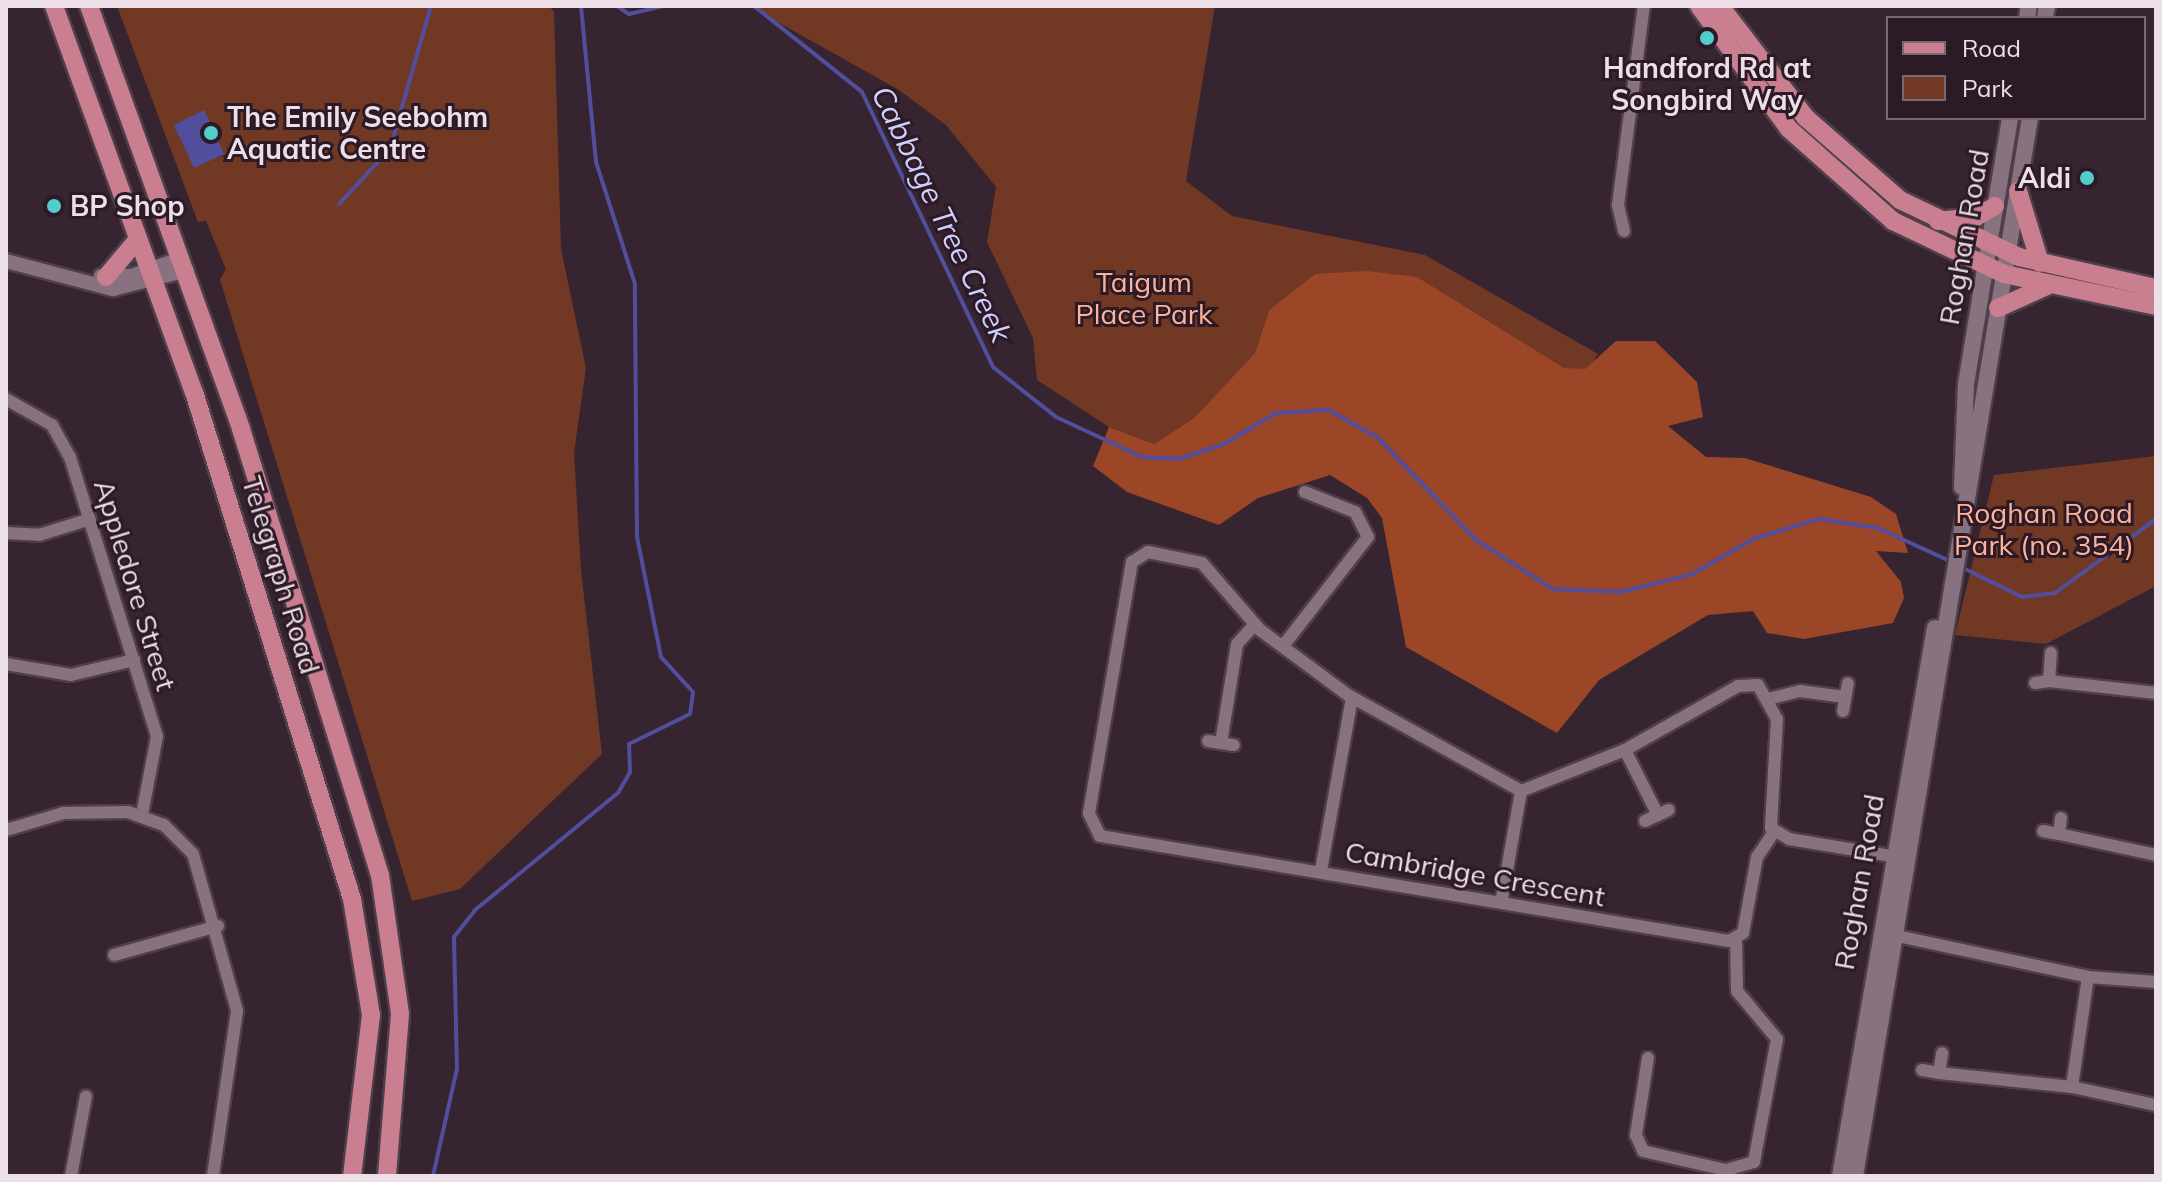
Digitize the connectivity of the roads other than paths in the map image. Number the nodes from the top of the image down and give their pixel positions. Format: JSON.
{"nodes":[{"id":1,"x":54,"y":6,"type":"edge"},
{"id":2,"x":89,"y":6,"type":"edge"},
{"id":3,"x":1644,"y":6,"type":"edge"},
{"id":4,"x":1699,"y":6,"type":"edge"},
{"id":5,"x":1720,"y":6,"type":"edge"},
{"id":6,"x":2010,"y":120,"type":"edge"},
{"id":7,"x":2030,"y":120,"type":"edge"},
{"id":8,"x":2018,"y":191,"type":"junction"},
{"id":9,"x":1995,"y":206,"type":"junction"},
{"id":10,"x":1938,"y":221,"type":"junction"},
{"id":11,"x":1624,"y":231,"type":"dead end"},
{"id":12,"x":138,"y":239,"type":"junction"},
{"id":13,"x":1989,"y":246,"type":"junction"},
{"id":14,"x":2007,"y":253,"type":"junction"},
{"id":15,"x":6,"y":261,"type":"edge"},
{"id":16,"x":2040,"y":263,"type":"junction"},
{"id":17,"x":185,"y":264,"type":"junction"},
{"id":18,"x":1986,"y":267,"type":"junction"},
{"id":19,"x":2004,"y":274,"type":"junction"},
{"id":20,"x":81,"y":277,"type":"junction"},
{"id":21,"x":106,"y":277,"type":"junction"},
{"id":22,"x":153,"y":277,"type":"junction"},
{"id":23,"x":2047,"y":286,"type":"junction"},
{"id":24,"x":2156,"y":288,"type":"edge"},
{"id":25,"x":2156,"y":306,"type":"edge"},
{"id":26,"x":1998,"y":308,"type":"junction"},
{"id":27,"x":6,"y":399,"type":"edge"},
{"id":28,"x":1305,"y":492,"type":"dead end"},
{"id":29,"x":1962,"y":516,"type":"junction"},
{"id":30,"x":90,"y":519,"type":"junction"},
{"id":31,"x":6,"y":533,"type":"edge"},
{"id":32,"x":1254,"y":625,"type":"junction"},
{"id":33,"x":1283,"y":646,"type":"junction"},
{"id":34,"x":2051,"y":653,"type":"dead end"},
{"id":35,"x":134,"y":660,"type":"junction"},
{"id":36,"x":6,"y":664,"type":"edge"},
{"id":37,"x":1848,"y":683,"type":"dead end"},
{"id":38,"x":2156,"y":693,"type":"edge"},
{"id":39,"x":1845,"y":697,"type":"junction"},
{"id":40,"x":1352,"y":698,"type":"junction"},
{"id":41,"x":1772,"y":698,"type":"junction"},
{"id":42,"x":1843,"y":711,"type":"dead end"},
{"id":43,"x":1221,"y":743,"type":"dead end"},
{"id":44,"x":1625,"y":750,"type":"junction"},
{"id":45,"x":1521,"y":791,"type":"junction"},
{"id":46,"x":142,"y":815,"type":"junction"},
{"id":47,"x":1657,"y":815,"type":"dead end"},
{"id":48,"x":2061,"y":818,"type":"dead end"},
{"id":49,"x":6,"y":830,"type":"edge"},
{"id":50,"x":2043,"y":831,"type":"dead end"},
{"id":51,"x":1774,"y":832,"type":"junction"},
{"id":52,"x":2059,"y":834,"type":"junction"},
{"id":53,"x":2156,"y":855,"type":"edge"},
{"id":54,"x":1899,"y":857,"type":"junction"},
{"id":55,"x":1321,"y":870,"type":"junction"},
{"id":56,"x":1502,"y":898,"type":"junction"},
{"id":57,"x":218,"y":926,"type":"junction"},
{"id":58,"x":1877,"y":932,"type":"junction"},
{"id":59,"x":1894,"y":935,"type":"junction"},
{"id":60,"x":1736,"y":939,"type":"junction"},
{"id":61,"x":114,"y":955,"type":"dead end"},
{"id":62,"x":2088,"y":977,"type":"junction"},
{"id":63,"x":2156,"y":982,"type":"edge"},
{"id":64,"x":1942,"y":1053,"type":"dead end"},
{"id":65,"x":1648,"y":1058,"type":"dead end"},
{"id":66,"x":1922,"y":1070,"type":"dead end"},
{"id":67,"x":1939,"y":1073,"type":"junction"},
{"id":68,"x":2072,"y":1087,"type":"junction"},
{"id":69,"x":86,"y":1096,"type":"dead end"},
{"id":70,"x":2156,"y":1105,"type":"edge"},
{"id":71,"x":71,"y":1176,"type":"edge"},
{"id":72,"x":213,"y":1176,"type":"edge"},
{"id":73,"x":352,"y":1176,"type":"edge"},
{"id":74,"x":387,"y":1176,"type":"edge"},
{"id":75,"x":1840,"y":1176,"type":"edge"},
{"id":76,"x":1855,"y":1176,"type":"edge"}],
"edges":[{"from":1,"to":12,"type":"main road","name":"Telegraph Road"},
{"from":2,"to":17,"type":"main road","name":"Telegraph Road"},
{"from":3,"to":11,"type":"street"},
{"from":4,"to":18,"type":"main road"},
{"from":5,"to":10,"type":"main road"},
{"from":6,"to":9,"type":"main road","name":"Roghan Road"},
{"from":7,"to":8,"type":"main road","name":"Roghan Road"},
{"from":8,"to":14,"type":"main road","name":"Roghan Road"},
{"from":8,"to":16,"type":"main road"},
{"from":9,"to":10,"type":"main road"},
{"from":9,"to":13,"type":"main road","name":"Roghan Road"},
{"from":10,"to":13,"type":"main road"},
{"from":12,"to":21,"type":"main road"},
{"from":12,"to":22,"type":"main road","name":"Telegraph Road"},
{"from":13,"to":14,"type":"main road"},
{"from":13,"to":18,"type":"main road","name":"Roghan Road"},
{"from":14,"to":16,"type":"main road"},
{"from":14,"to":19,"type":"main road","name":"Roghan Road"},
{"from":15,"to":20,"type":"street"},
{"from":16,"to":24,"type":"main road"},
{"from":17,"to":22,"type":"street"},
{"from":17,"to":74,"type":"main road","name":"Telegraph Road"},
{"from":18,"to":19,"type":"main road"},
{"from":18,"to":29,"type":"main road","name":"Roghan Road"},
{"from":19,"to":23,"type":"main road"},
{"from":19,"to":26,"type":"main road","name":"Roghan Road"},
{"from":20,"to":21,"type":"street"},
{"from":20,"to":22,"type":"street"},
{"from":21,"to":22,"type":"street"},
{"from":22,"to":73,"type":"main road","name":"Telegraph Road"},
{"from":23,"to":25,"type":"main road"},
{"from":23,"to":26,"type":"main road"},
{"from":26,"to":29,"type":"main road","name":"Roghan Road"},
{"from":27,"to":30,"type":"street","name":"Appledore Street"},
{"from":28,"to":33,"type":"street"},
{"from":29,"to":54,"type":"main road","name":"Roghan Road"},
{"from":30,"to":31,"type":"street"},
{"from":30,"to":35,"type":"street","name":"Appledore Street"},
{"from":32,"to":33,"type":"street","name":"Cambridge Crescent"},
{"from":32,"to":43,"type":"street"},
{"from":32,"to":55,"type":"street","name":"Cambridge Crescent"},
{"from":33,"to":40,"type":"street","name":"Cambridge Crescent"},
{"from":34,"to":38,"type":"street"},
{"from":35,"to":36,"type":"street"},
{"from":35,"to":46,"type":"street","name":"Appledore Street"},
{"from":37,"to":39,"type":"street"},
{"from":39,"to":41,"type":"street"},
{"from":39,"to":42,"type":"street"},
{"from":40,"to":45,"type":"street","name":"Cambridge Crescent"},
{"from":40,"to":55,"type":"street"},
{"from":41,"to":44,"type":"street"},
{"from":41,"to":51,"type":"street"},
{"from":44,"to":45,"type":"street"},
{"from":44,"to":47,"type":"street"},
{"from":45,"to":56,"type":"street"},
{"from":46,"to":49,"type":"street"},
{"from":46,"to":57,"type":"street"},
{"from":48,"to":52,"type":"street"},
{"from":50,"to":52,"type":"street"},
{"from":51,"to":54,"type":"street"},
{"from":51,"to":60,"type":"street"},
{"from":52,"to":53,"type":"street"},
{"from":54,"to":58,"type":"main road","name":"Roghan Road"},
{"from":54,"to":59,"type":"main road","name":"Roghan Road"},
{"from":55,"to":56,"type":"street","name":"Cambridge Crescent"},
{"from":56,"to":60,"type":"street","name":"Cambridge Crescent"},
{"from":57,"to":61,"type":"street"},
{"from":57,"to":72,"type":"street"},
{"from":58,"to":59,"type":"street"},
{"from":58,"to":75,"type":"main road","name":"Roghan Road"},
{"from":59,"to":62,"type":"street"},
{"from":59,"to":76,"type":"main road","name":"Roghan Road"},
{"from":60,"to":65,"type":"street"},
{"from":62,"to":63,"type":"street"},
{"from":62,"to":68,"type":"street"},
{"from":64,"to":67,"type":"street"},
{"from":66,"to":67,"type":"street"},
{"from":67,"to":68,"type":"street"},
{"from":68,"to":70,"type":"street"},
{"from":69,"to":71,"type":"street"}]}
